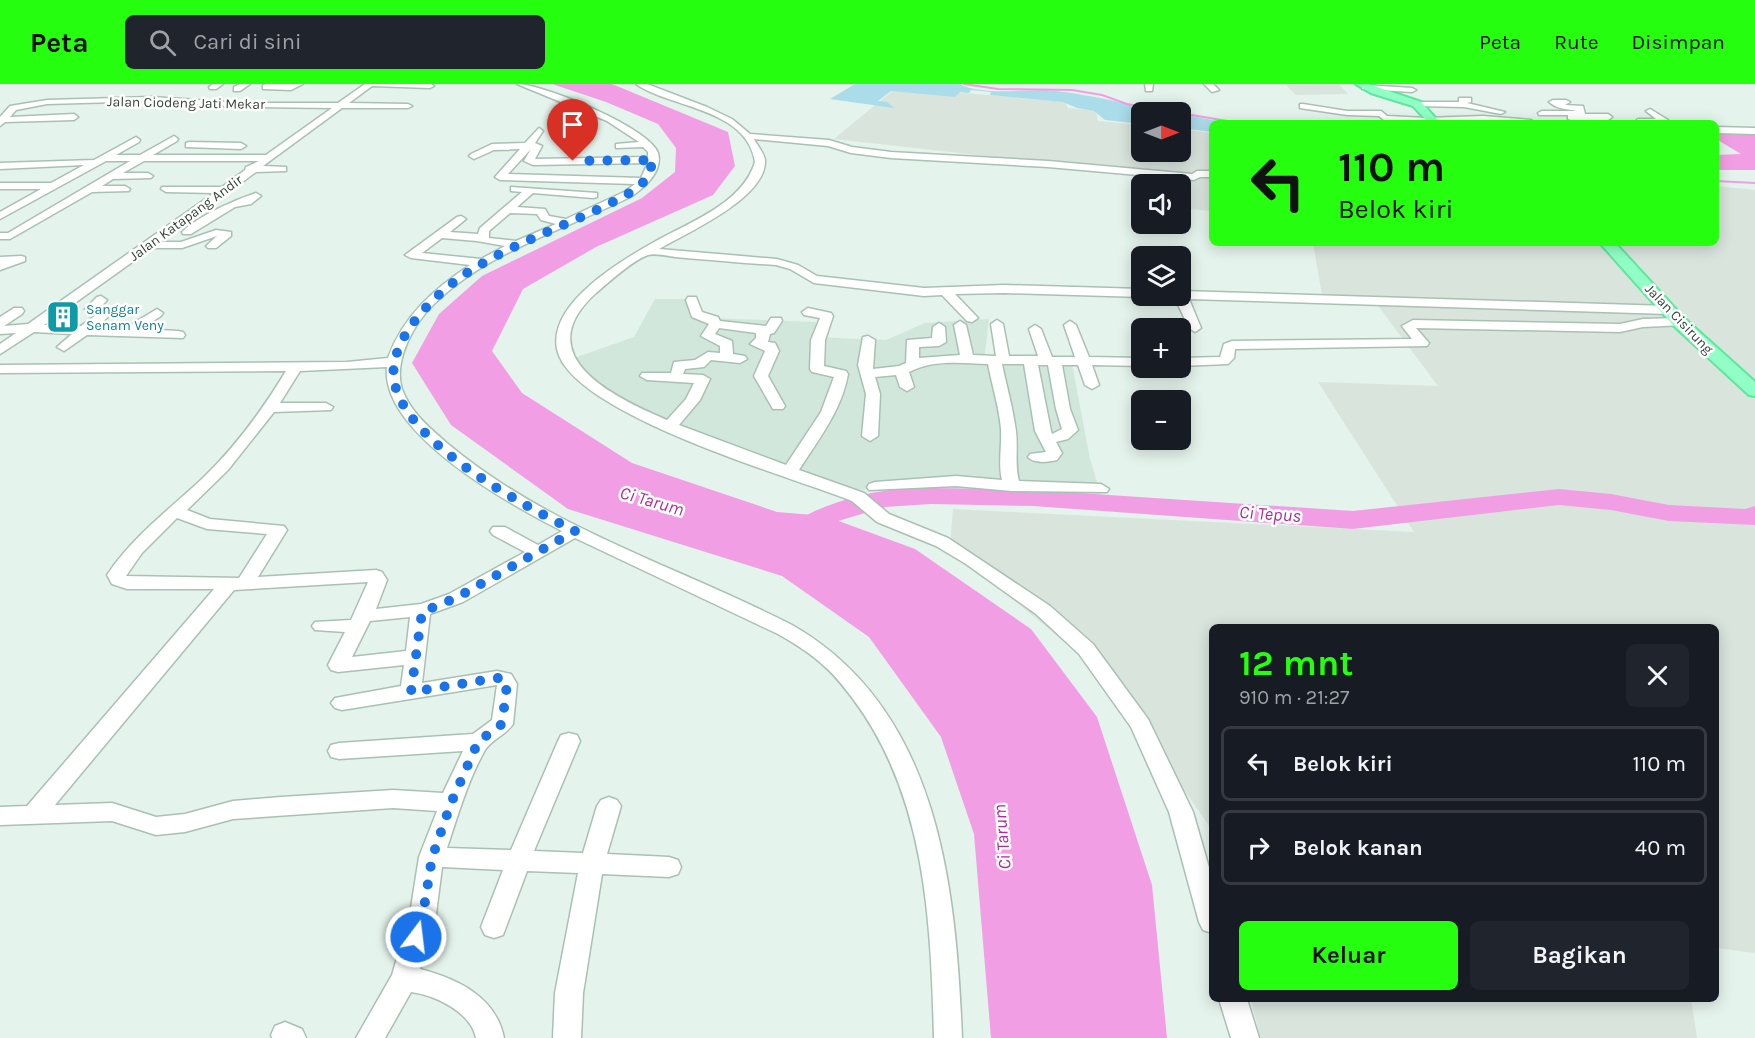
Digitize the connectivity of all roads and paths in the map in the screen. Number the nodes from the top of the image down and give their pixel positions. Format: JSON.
{"nodes":[{"id":1,"x":246,"y":84,"type":"edge"},
{"id":2,"x":273,"y":84,"type":"edge"},
{"id":3,"x":299,"y":84,"type":"edge"},
{"id":4,"x":370,"y":84,"type":"edge"},
{"id":5,"x":407,"y":84,"type":"edge"},
{"id":6,"x":521,"y":84,"type":"edge"},
{"id":7,"x":640,"y":84,"type":"edge"},
{"id":8,"x":430,"y":86,"type":"dead end"},
{"id":9,"x":1363,"y":86,"type":"edge"},
{"id":10,"x":1412,"y":90,"type":"dead end"},
{"id":11,"x":241,"y":96,"type":"junction"},
{"id":12,"x":387,"y":98,"type":"dead end"},
{"id":13,"x":113,"y":100,"type":"junction"},
{"id":14,"x":80,"y":101,"type":"junction"},
{"id":15,"x":1483,"y":101,"type":"dead end"},
{"id":16,"x":1566,"y":102,"type":"dead end"},
{"id":17,"x":341,"y":104,"type":"junction"},
{"id":18,"x":1417,"y":104,"type":"junction"},
{"id":19,"x":1464,"y":105,"type":"junction"},
{"id":20,"x":408,"y":106,"type":"dead end"},
{"id":21,"x":1303,"y":106,"type":"dead end"},
{"id":22,"x":1538,"y":109,"type":"junction"},
{"id":23,"x":1650,"y":111,"type":"dead end"},
{"id":24,"x":90,"y":112,"type":"dead end"},
{"id":25,"x":74,"y":117,"type":"dead end"},
{"id":26,"x":1608,"y":117,"type":"dead end"},
{"id":27,"x":48,"y":118,"type":"junction"},
{"id":28,"x":1416,"y":120,"type":"edge"},
{"id":29,"x":1431,"y":120,"type":"edge"},
{"id":30,"x":1482,"y":120,"type":"edge"},
{"id":31,"x":1504,"y":120,"type":"edge"},
{"id":32,"x":1561,"y":120,"type":"edge"},
{"id":33,"x":1593,"y":120,"type":"edge"},
{"id":34,"x":1662,"y":120,"type":"edge"},
{"id":35,"x":1,"y":121,"type":"edge"},
{"id":36,"x":1719,"y":130,"type":"edge"},
{"id":37,"x":538,"y":131,"type":"dead end"},
{"id":38,"x":1755,"y":131,"type":"edge"},
{"id":39,"x":748,"y":136,"type":"junction"},
{"id":40,"x":174,"y":139,"type":"dead end"},
{"id":41,"x":136,"y":140,"type":"dead end"},
{"id":42,"x":164,"y":145,"type":"junction"},
{"id":43,"x":529,"y":145,"type":"junction"},
{"id":44,"x":241,"y":146,"type":"dead end"},
{"id":45,"x":619,"y":146,"type":"dead end"},
{"id":46,"x":651,"y":152,"type":"junction"},
{"id":47,"x":268,"y":156,"type":"junction"},
{"id":48,"x":474,"y":156,"type":"dead end"},
{"id":49,"x":143,"y":157,"type":"junction"},
{"id":50,"x":105,"y":158,"type":"junction"},
{"id":51,"x":591,"y":158,"type":"junction"},
{"id":52,"x":560,"y":159,"type":"junction"},
{"id":53,"x":94,"y":162,"type":"junction"},
{"id":54,"x":0,"y":166,"type":"edge"},
{"id":55,"x":253,"y":169,"type":"junction"},
{"id":56,"x":283,"y":169,"type":"dead end"},
{"id":57,"x":237,"y":173,"type":"junction"},
{"id":58,"x":0,"y":174,"type":"edge"},
{"id":59,"x":73,"y":174,"type":"junction"},
{"id":60,"x":1209,"y":174,"type":"edge"},
{"id":61,"x":111,"y":176,"type":"junction"},
{"id":62,"x":148,"y":176,"type":"dead end"},
{"id":63,"x":268,"y":177,"type":"dead end"},
{"id":64,"x":544,"y":177,"type":"junction"},
{"id":65,"x":574,"y":181,"type":"junction"},
{"id":66,"x":645,"y":181,"type":"junction"},
{"id":67,"x":0,"y":186,"type":"edge"},
{"id":68,"x":51,"y":186,"type":"junction"},
{"id":69,"x":89,"y":189,"type":"junction"},
{"id":70,"x":125,"y":189,"type":"dead end"},
{"id":71,"x":166,"y":189,"type":"dead end"},
{"id":72,"x":515,"y":189,"type":"dead end"},
{"id":73,"x":222,"y":190,"type":"junction"},
{"id":74,"x":531,"y":190,"type":"junction"},
{"id":75,"x":593,"y":195,"type":"dead end"},
{"id":76,"x":256,"y":196,"type":"dead end"},
{"id":77,"x":10,"y":199,"type":"dead end"},
{"id":78,"x":29,"y":199,"type":"junction"},
{"id":79,"x":230,"y":206,"type":"junction"},
{"id":80,"x":200,"y":207,"type":"junction"},
{"id":81,"x":509,"y":210,"type":"junction"},
{"id":82,"x":1,"y":215,"type":"edge"},
{"id":83,"x":568,"y":223,"type":"junction"},
{"id":84,"x":474,"y":226,"type":"dead end"},
{"id":85,"x":187,"y":232,"type":"dead end"},
{"id":86,"x":440,"y":235,"type":"junction"},
{"id":87,"x":0,"y":236,"type":"edge"},
{"id":88,"x":483,"y":238,"type":"junction"},
{"id":89,"x":149,"y":245,"type":"junction"},
{"id":90,"x":520,"y":245,"type":"junction"},
{"id":91,"x":212,"y":246,"type":"dead end"},
{"id":92,"x":1610,"y":246,"type":"edge"},
{"id":93,"x":646,"y":252,"type":"junction"},
{"id":94,"x":0,"y":260,"type":"edge"},
{"id":95,"x":483,"y":263,"type":"junction"},
{"id":96,"x":0,"y":267,"type":"edge"},
{"id":97,"x":946,"y":292,"type":"junction"},
{"id":98,"x":1131,"y":293,"type":"edge"},
{"id":99,"x":1191,"y":295,"type":"edge"},
{"id":100,"x":101,"y":300,"type":"dead end"},
{"id":101,"x":692,"y":300,"type":"dead end"},
{"id":102,"x":1186,"y":306,"type":"edge"},
{"id":103,"x":1668,"y":310,"type":"junction"},
{"id":104,"x":18,"y":311,"type":"dead end"},
{"id":105,"x":808,"y":312,"type":"dead end"},
{"id":106,"x":157,"y":313,"type":"dead end"},
{"id":107,"x":972,"y":318,"type":"dead end"},
{"id":108,"x":776,"y":321,"type":"dead end"},
{"id":109,"x":1679,"y":322,"type":"junction"},
{"id":110,"x":0,"y":323,"type":"edge"},
{"id":111,"x":715,"y":324,"type":"junction"},
{"id":112,"x":997,"y":324,"type":"dead end"},
{"id":113,"x":960,"y":325,"type":"dead end"},
{"id":114,"x":1070,"y":325,"type":"dead end"},
{"id":115,"x":939,"y":327,"type":"dead end"},
{"id":116,"x":31,"y":328,"type":"junction"},
{"id":117,"x":1195,"y":328,"type":"dead end"},
{"id":118,"x":1035,"y":329,"type":"dead end"},
{"id":119,"x":0,"y":330,"type":"edge"},
{"id":120,"x":86,"y":330,"type":"junction"},
{"id":121,"x":129,"y":331,"type":"junction"},
{"id":122,"x":763,"y":331,"type":"junction"},
{"id":123,"x":178,"y":335,"type":"dead end"},
{"id":124,"x":868,"y":340,"type":"dead end"},
{"id":125,"x":64,"y":347,"type":"dead end"},
{"id":126,"x":0,"y":350,"type":"edge"},
{"id":127,"x":967,"y":358,"type":"junction"},
{"id":128,"x":937,"y":359,"type":"junction"},
{"id":129,"x":999,"y":360,"type":"junction"},
{"id":130,"x":1030,"y":360,"type":"junction"},
{"id":131,"x":1050,"y":360,"type":"junction"},
{"id":132,"x":1082,"y":361,"type":"junction"},
{"id":133,"x":396,"y":362,"type":"junction"},
{"id":134,"x":1131,"y":362,"type":"edge"},
{"id":135,"x":1191,"y":362,"type":"edge"},
{"id":136,"x":295,"y":367,"type":"junction"},
{"id":137,"x":908,"y":367,"type":"junction"},
{"id":138,"x":0,"y":369,"type":"edge"},
{"id":139,"x":867,"y":374,"type":"junction"},
{"id":140,"x":942,"y":375,"type":"dead end"},
{"id":141,"x":647,"y":376,"type":"dead end"},
{"id":142,"x":677,"y":377,"type":"junction"},
{"id":143,"x":1092,"y":385,"type":"dead end"},
{"id":144,"x":907,"y":387,"type":"dead end"},
{"id":145,"x":1755,"y":391,"type":"edge"},
{"id":146,"x":887,"y":404,"type":"dead end"},
{"id":147,"x":778,"y":406,"type":"dead end"},
{"id":148,"x":326,"y":407,"type":"dead end"},
{"id":149,"x":271,"y":408,"type":"junction"},
{"id":150,"x":872,"y":414,"type":"junction"},
{"id":151,"x":669,"y":428,"type":"junction"},
{"id":152,"x":870,"y":436,"type":"dead end"},
{"id":153,"x":1047,"y":440,"type":"junction"},
{"id":154,"x":1036,"y":457,"type":"dead end"},
{"id":155,"x":789,"y":473,"type":"junction"},
{"id":156,"x":875,"y":486,"type":"dead end"},
{"id":157,"x":1012,"y":486,"type":"junction"},
{"id":158,"x":1101,"y":489,"type":"dead end"},
{"id":159,"x":176,"y":512,"type":"junction"},
{"id":160,"x":499,"y":531,"type":"dead end"},
{"id":161,"x":575,"y":531,"type":"junction"},
{"id":162,"x":538,"y":552,"type":"junction"},
{"id":163,"x":236,"y":584,"type":"junction"},
{"id":164,"x":423,"y":610,"type":"junction"},
{"id":165,"x":360,"y":621,"type":"junction"},
{"id":166,"x":322,"y":626,"type":"dead end"},
{"id":167,"x":415,"y":657,"type":"junction"},
{"id":168,"x":411,"y":692,"type":"junction"},
{"id":169,"x":342,"y":703,"type":"dead end"},
{"id":170,"x":569,"y":741,"type":"dead end"},
{"id":171,"x":478,"y":742,"type":"junction"},
{"id":172,"x":339,"y":751,"type":"dead end"},
{"id":173,"x":451,"y":803,"type":"junction"},
{"id":174,"x":609,"y":806,"type":"dead end"},
{"id":175,"x":35,"y":813,"type":"junction"},
{"id":176,"x":0,"y":816,"type":"edge"},
{"id":177,"x":432,"y":858,"type":"junction"},
{"id":178,"x":519,"y":859,"type":"junction"},
{"id":179,"x":592,"y":863,"type":"junction"},
{"id":180,"x":669,"y":867,"type":"dead end"},
{"id":181,"x":1209,"y":911,"type":"edge"},
{"id":182,"x":494,"y":927,"type":"dead end"},
{"id":183,"x":404,"y":979,"type":"junction"},
{"id":184,"x":1234,"y":1002,"type":"edge"},
{"id":185,"x":370,"y":1038,"type":"edge"},
{"id":186,"x":490,"y":1038,"type":"edge"},
{"id":187,"x":567,"y":1038,"type":"edge"},
{"id":188,"x":948,"y":1038,"type":"edge"},
{"id":189,"x":1245,"y":1038,"type":"edge"}],
"edges":[{"from":1,"to":11,"type":"street"},
{"from":2,"to":3,"type":"street"},
{"from":4,"to":5,"type":"street"},
{"from":4,"to":17,"type":"street","name":"Jalan Katapang Andir"},
{"from":5,"to":8,"type":"street"},
{"from":5,"to":12,"type":"street"},
{"from":6,"to":46,"type":"street"},
{"from":7,"to":39,"type":"street"},
{"from":9,"to":10,"type":"street"},
{"from":9,"to":18,"type":"main road"},
{"from":11,"to":13,"type":"street","name":"Jalan Ciodeng Jati Mekar"},
{"from":11,"to":17,"type":"street","name":"Jalan Ciodeng Jati Mekar"},
{"from":13,"to":14,"type":"street","name":"Jalan Ciodeng Jati Mekar"},
{"from":13,"to":24,"type":"street"},
{"from":14,"to":27,"type":"street"},
{"from":14,"to":35,"type":"street","name":"Jalan Ciodeng Jati Mekar"},
{"from":15,"to":19,"type":"street"},
{"from":16,"to":22,"type":"street"},
{"from":17,"to":20,"type":"street","name":"Jalan Ciodeng Jati Mekar"},
{"from":17,"to":47,"type":"street","name":"Jalan Katapang Andir"},
{"from":18,"to":19,"type":"street"},
{"from":18,"to":29,"type":"main road"},
{"from":19,"to":22,"type":"street"},
{"from":21,"to":28,"type":"street"},
{"from":22,"to":32,"type":"street"},
{"from":23,"to":34,"type":"street"},
{"from":25,"to":27,"type":"street"},
{"from":26,"to":33,"type":"street"},
{"from":27,"to":35,"type":"street"},
{"from":30,"to":31,"type":"street"},
{"from":32,"to":33,"type":"street"},
{"from":36,"to":38,"type":"street"},
{"from":37,"to":43,"type":"street"},
{"from":39,"to":60,"type":"street"},
{"from":39,"to":93,"type":"street"},
{"from":40,"to":42,"type":"street"},
{"from":41,"to":50,"type":"street"},
{"from":42,"to":44,"type":"street"},
{"from":42,"to":49,"type":"street"},
{"from":43,"to":48,"type":"street"},
{"from":43,"to":52,"type":"street"},
{"from":43,"to":64,"type":"street"},
{"from":45,"to":46,"type":"street"},
{"from":46,"to":51,"type":"street"},
{"from":46,"to":66,"type":"street"},
{"from":47,"to":49,"type":"street"},
{"from":47,"to":55,"type":"street","name":"Jalan Katapang Andir"},
{"from":49,"to":50,"type":"street"},
{"from":49,"to":61,"type":"street"},
{"from":50,"to":53,"type":"street"},
{"from":51,"to":52,"type":"street"},
{"from":51,"to":65,"type":"street"},
{"from":52,"to":64,"type":"street"},
{"from":53,"to":54,"type":"street"},
{"from":53,"to":59,"type":"street"},
{"from":55,"to":56,"type":"street"},
{"from":55,"to":57,"type":"street"},
{"from":57,"to":63,"type":"street"},
{"from":57,"to":73,"type":"street","name":"Jalan Katapang Andir"},
{"from":58,"to":59,"type":"street"},
{"from":59,"to":68,"type":"street"},
{"from":61,"to":62,"type":"street"},
{"from":61,"to":69,"type":"street"},
{"from":64,"to":65,"type":"street"},
{"from":65,"to":66,"type":"street"},
{"from":66,"to":83,"type":"street"},
{"from":67,"to":68,"type":"street"},
{"from":68,"to":78,"type":"street"},
{"from":69,"to":70,"type":"street"},
{"from":69,"to":87,"type":"street"},
{"from":71,"to":73,"type":"street"},
{"from":72,"to":74,"type":"street"},
{"from":73,"to":80,"type":"street","name":"Jalan Katapang Andir"},
{"from":74,"to":75,"type":"street"},
{"from":74,"to":81,"type":"street"},
{"from":76,"to":79,"type":"street"},
{"from":77,"to":78,"type":"street"},
{"from":78,"to":82,"type":"street"},
{"from":79,"to":80,"type":"street"},
{"from":79,"to":85,"type":"street"},
{"from":80,"to":89,"type":"street","name":"Jalan Katapang Andir"},
{"from":81,"to":83,"type":"street"},
{"from":81,"to":88,"type":"street"},
{"from":83,"to":90,"type":"street"},
{"from":84,"to":86,"type":"street"},
{"from":86,"to":88,"type":"street"},
{"from":86,"to":95,"type":"street"},
{"from":88,"to":90,"type":"street"},
{"from":89,"to":91,"type":"street"},
{"from":89,"to":116,"type":"street","name":"Jalan Katapang Andir"},
{"from":90,"to":95,"type":"street"},
{"from":92,"to":103,"type":"main road","name":"Jalan Cisirung"},
{"from":93,"to":97,"type":"street"},
{"from":93,"to":151,"type":"street"},
{"from":94,"to":96,"type":"street"},
{"from":95,"to":133,"type":"street"},
{"from":97,"to":98,"type":"street"},
{"from":97,"to":107,"type":"street"},
{"from":99,"to":103,"type":"street"},
{"from":100,"to":120,"type":"street"},
{"from":101,"to":111,"type":"street"},
{"from":102,"to":117,"type":"street"},
{"from":103,"to":109,"type":"main road","name":"Jalan Cisirung"},
{"from":104,"to":110,"type":"street"},
{"from":105,"to":155,"type":"street"},
{"from":106,"to":121,"type":"street"},
{"from":108,"to":122,"type":"street"},
{"from":109,"to":135,"type":"street"},
{"from":109,"to":145,"type":"main road","name":"Jalan Cisirung"},
{"from":111,"to":122,"type":"street"},
{"from":111,"to":142,"type":"street"},
{"from":112,"to":129,"type":"street"},
{"from":113,"to":127,"type":"street"},
{"from":114,"to":132,"type":"street"},
{"from":115,"to":137,"type":"street"},
{"from":116,"to":119,"type":"street"},
{"from":116,"to":120,"type":"street"},
{"from":116,"to":126,"type":"street","name":"Jalan Katapang Andir"},
{"from":118,"to":131,"type":"street"},
{"from":120,"to":121,"type":"street"},
{"from":120,"to":125,"type":"street"},
{"from":121,"to":123,"type":"street"},
{"from":122,"to":147,"type":"street"},
{"from":124,"to":139,"type":"street"},
{"from":127,"to":128,"type":"street"},
{"from":127,"to":129,"type":"street"},
{"from":128,"to":137,"type":"street"},
{"from":128,"to":140,"type":"street"},
{"from":129,"to":130,"type":"street"},
{"from":129,"to":157,"type":"street"},
{"from":130,"to":131,"type":"street"},
{"from":130,"to":153,"type":"street"},
{"from":131,"to":132,"type":"street"},
{"from":131,"to":153,"type":"street"},
{"from":132,"to":134,"type":"street"},
{"from":132,"to":143,"type":"street"},
{"from":133,"to":136,"type":"street"},
{"from":133,"to":161,"type":"street"},
{"from":136,"to":138,"type":"street"},
{"from":136,"to":149,"type":"street"},
{"from":137,"to":139,"type":"street"},
{"from":137,"to":144,"type":"street"},
{"from":139,"to":150,"type":"street"},
{"from":141,"to":142,"type":"street"},
{"from":142,"to":151,"type":"street"},
{"from":146,"to":150,"type":"street"},
{"from":148,"to":149,"type":"street"},
{"from":149,"to":159,"type":"street"},
{"from":150,"to":152,"type":"street"},
{"from":151,"to":155,"type":"street"},
{"from":153,"to":154,"type":"street"},
{"from":155,"to":181,"type":"street"},
{"from":156,"to":157,"type":"street"},
{"from":157,"to":158,"type":"street"},
{"from":159,"to":163,"type":"street"},
{"from":159,"to":163,"type":"street"},
{"from":160,"to":162,"type":"street"},
{"from":161,"to":162,"type":"street"},
{"from":161,"to":188,"type":"street"},
{"from":162,"to":164,"type":"street"},
{"from":163,"to":165,"type":"street"},
{"from":163,"to":175,"type":"street"},
{"from":164,"to":165,"type":"street"},
{"from":164,"to":167,"type":"street"},
{"from":165,"to":166,"type":"street"},
{"from":165,"to":167,"type":"street"},
{"from":167,"to":168,"type":"street"},
{"from":168,"to":169,"type":"street"},
{"from":168,"to":171,"type":"street"},
{"from":170,"to":178,"type":"street"},
{"from":171,"to":172,"type":"street"},
{"from":171,"to":173,"type":"street"},
{"from":173,"to":175,"type":"street"},
{"from":173,"to":177,"type":"street"},
{"from":174,"to":179,"type":"street"},
{"from":175,"to":176,"type":"street"},
{"from":177,"to":178,"type":"street"},
{"from":177,"to":183,"type":"street"},
{"from":178,"to":179,"type":"street"},
{"from":178,"to":182,"type":"street"},
{"from":179,"to":180,"type":"street"},
{"from":179,"to":187,"type":"street"},
{"from":183,"to":185,"type":"street"},
{"from":183,"to":186,"type":"street"},
{"from":184,"to":189,"type":"street"}]}
